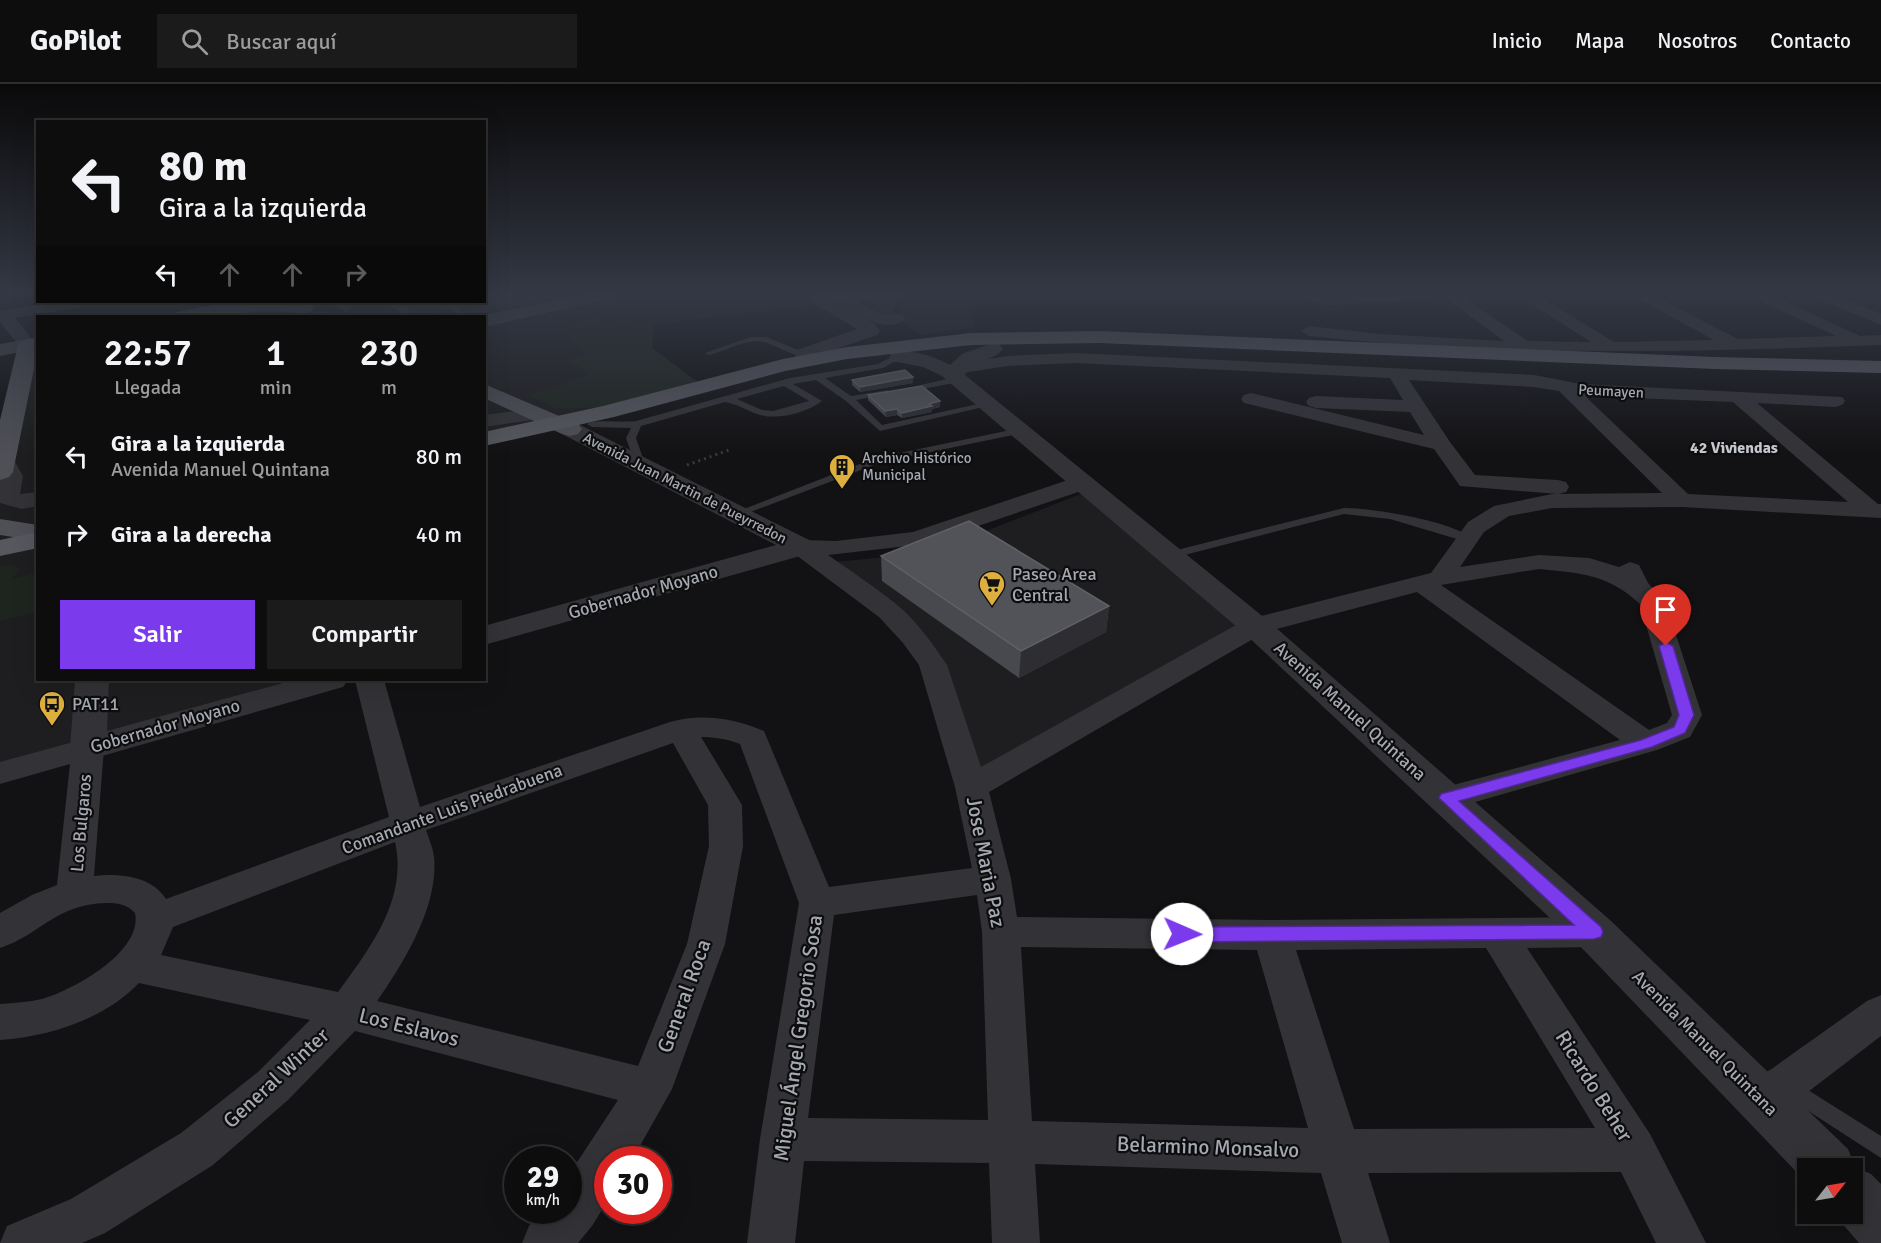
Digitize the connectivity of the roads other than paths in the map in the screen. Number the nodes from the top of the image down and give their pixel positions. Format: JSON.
{"nodes":[{"id":1,"x":32,"y":348,"type":"edge"},
{"id":2,"x":724,"y":348,"type":"edge"},
{"id":3,"x":788,"y":348,"type":"edge"},
{"id":4,"x":818,"y":348,"type":"edge"},
{"id":5,"x":891,"y":348,"type":"edge"},
{"id":6,"x":1031,"y":348,"type":"edge"},
{"id":7,"x":1183,"y":348,"type":"edge"},
{"id":8,"x":1509,"y":348,"type":"edge"},
{"id":9,"x":1723,"y":348,"type":"edge"},
{"id":10,"x":1728,"y":348,"type":"edge"},
{"id":11,"x":1793,"y":348,"type":"edge"},
{"id":12,"x":993,"y":349,"type":"junction"},
{"id":13,"x":709,"y":353,"type":"dead end"},
{"id":14,"x":804,"y":354,"type":"junction"},
{"id":15,"x":1738,"y":354,"type":"junction"},
{"id":16,"x":899,"y":357,"type":"junction"},
{"id":17,"x":1881,"y":367,"type":"edge"},
{"id":18,"x":1396,"y":373,"type":"junction"},
{"id":19,"x":955,"y":375,"type":"junction"},
{"id":20,"x":818,"y":376,"type":"junction"},
{"id":21,"x":789,"y":378,"type":"junction"},
{"id":22,"x":1881,"y":379,"type":"edge"},
{"id":23,"x":703,"y":386,"type":"junction"},
{"id":24,"x":1566,"y":388,"type":"junction"},
{"id":25,"x":486,"y":391,"type":"edge"},
{"id":26,"x":1737,"y":396,"type":"junction"},
{"id":27,"x":723,"y":399,"type":"junction"},
{"id":28,"x":849,"y":399,"type":"junction"},
{"id":29,"x":1835,"y":401,"type":"dead end"},
{"id":30,"x":987,"y":405,"type":"junction"},
{"id":31,"x":1416,"y":406,"type":"junction"},
{"id":32,"x":486,"y":419,"type":"edge"},
{"id":33,"x":6,"y":422,"type":"edge"},
{"id":34,"x":565,"y":423,"type":"junction"},
{"id":35,"x":637,"y":424,"type":"junction"},
{"id":36,"x":1020,"y":431,"type":"junction"},
{"id":37,"x":486,"y":439,"type":"edge"},
{"id":38,"x":1441,"y":445,"type":"junction"},
{"id":39,"x":486,"y":446,"type":"edge"},
{"id":40,"x":1,"y":466,"type":"edge"},
{"id":41,"x":649,"y":471,"type":"junction"},
{"id":42,"x":1082,"y":483,"type":"junction"},
{"id":43,"x":1581,"y":488,"type":"dead end"},
{"id":44,"x":36,"y":499,"type":"edge"},
{"id":45,"x":1682,"y":500,"type":"junction"},
{"id":46,"x":1876,"y":511,"type":"edge"},
{"id":47,"x":735,"y":514,"type":"junction"},
{"id":48,"x":0,"y":525,"type":"edge"},
{"id":49,"x":36,"y":530,"type":"edge"},
{"id":50,"x":0,"y":538,"type":"edge"},
{"id":51,"x":1467,"y":539,"type":"junction"},
{"id":52,"x":0,"y":548,"type":"edge"},
{"id":53,"x":812,"y":555,"type":"junction"},
{"id":54,"x":1169,"y":555,"type":"junction"},
{"id":55,"x":1430,"y":580,"type":"junction"},
{"id":56,"x":1256,"y":626,"type":"junction"},
{"id":57,"x":486,"y":636,"type":"edge"},
{"id":58,"x":92,"y":681,"type":"edge"},
{"id":59,"x":327,"y":681,"type":"edge"},
{"id":60,"x":370,"y":681,"type":"edge"},
{"id":61,"x":681,"y":729,"type":"junction"},
{"id":62,"x":753,"y":738,"type":"joint"},
{"id":63,"x":1646,"y":743,"type":"junction"},
{"id":64,"x":88,"y":748,"type":"junction"},
{"id":65,"x":0,"y":773,"type":"edge"},
{"id":66,"x":970,"y":787,"type":"junction"},
{"id":67,"x":1447,"y":798,"type":"junction"},
{"id":68,"x":409,"y":823,"type":"junction"},
{"id":69,"x":993,"y":879,"type":"junction"},
{"id":70,"x":74,"y":894,"type":"junction"},
{"id":71,"x":817,"y":903,"type":"junction"},
{"id":72,"x":156,"y":918,"type":"junction"},
{"id":73,"x":1001,"y":932,"type":"junction"},
{"id":74,"x":1594,"y":932,"type":"junction"},
{"id":75,"x":0,"y":933,"type":"edge"},
{"id":76,"x":1497,"y":933,"type":"junction"},
{"id":77,"x":1272,"y":935,"type":"junction"},
{"id":78,"x":131,"y":965,"type":"junction"},
{"id":79,"x":347,"y":1011,"type":"junction"},
{"id":80,"x":1881,"y":1013,"type":"edge"},
{"id":81,"x":0,"y":1022,"type":"edge"},
{"id":82,"x":1766,"y":1079,"type":"junction"},
{"id":83,"x":650,"y":1089,"type":"junction"},
{"id":84,"x":783,"y":1139,"type":"junction"},
{"id":85,"x":1011,"y":1142,"type":"junction"},
{"id":86,"x":1881,"y":1148,"type":"edge"},
{"id":87,"x":1338,"y":1150,"type":"junction"},
{"id":88,"x":1634,"y":1150,"type":"junction"},
{"id":89,"x":1822,"y":1158,"type":"edge"},
{"id":90,"x":1863,"y":1206,"type":"edge"},
{"id":91,"x":1881,"y":1226,"type":"edge"},
{"id":92,"x":24,"y":1243,"type":"edge"},
{"id":93,"x":546,"y":1243,"type":"edge"},
{"id":94,"x":771,"y":1243,"type":"edge"},
{"id":95,"x":1016,"y":1243,"type":"edge"},
{"id":96,"x":1366,"y":1243,"type":"edge"},
{"id":97,"x":1682,"y":1243,"type":"edge"}],
"edges":[{"from":1,"to":33,"type":"main road"},
{"from":2,"to":13,"type":"lane"},
{"from":3,"to":14,"type":"lane"},
{"from":4,"to":14,"type":"street"},
{"from":5,"to":23,"type":"highway"},
{"from":6,"to":12,"type":"highway"},
{"from":7,"to":22,"type":"highway"},
{"from":8,"to":15,"type":"highway"},
{"from":9,"to":15,"type":"street"},
{"from":10,"to":15,"type":"street"},
{"from":11,"to":15,"type":"street"},
{"from":12,"to":16,"type":"highway"},
{"from":12,"to":19,"type":"street"},
{"from":14,"to":23,"type":"highway"},
{"from":15,"to":17,"type":"highway"},
{"from":16,"to":19,"type":"street","name":"Avenida Manuel Quintana"},
{"from":16,"to":20,"type":"lane"},
{"from":16,"to":21,"type":"highway"},
{"from":18,"to":19,"type":"street","name":"Peumayen"},
{"from":18,"to":24,"type":"street","name":"Peumayen"},
{"from":18,"to":31,"type":"street"},
{"from":19,"to":28,"type":"lane"},
{"from":19,"to":30,"type":"street","name":"Avenida Manuel Quintana"},
{"from":20,"to":21,"type":"lane"},
{"from":20,"to":28,"type":"lane"},
{"from":21,"to":27,"type":"lane"},
{"from":21,"to":27,"type":"lane"},
{"from":21,"to":34,"type":"highway"},
{"from":23,"to":34,"type":"highway"},
{"from":24,"to":26,"type":"street","name":"Peumayen"},
{"from":24,"to":45,"type":"street"},
{"from":25,"to":34,"type":"main road"},
{"from":26,"to":29,"type":"street","name":"Peumayen"},
{"from":26,"to":46,"type":"street"},
{"from":27,"to":35,"type":"lane"},
{"from":28,"to":30,"type":"lane"},
{"from":30,"to":36,"type":"street","name":"Avenida Manuel Quintana"},
{"from":31,"to":38,"type":"street"},
{"from":31,"to":38,"type":"street"},
{"from":32,"to":34,"type":"street"},
{"from":33,"to":40,"type":"main road"},
{"from":34,"to":35,"type":"lane"},
{"from":34,"to":37,"type":"highway"},
{"from":34,"to":39,"type":"highway"},
{"from":34,"to":41,"type":"street","name":"Avenida Juan Martin de Pueyrredon"},
{"from":35,"to":41,"type":"lane"},
{"from":36,"to":42,"type":"street","name":"Avenida Manuel Quintana"},
{"from":36,"to":47,"type":"lane"},
{"from":38,"to":43,"type":"street"},
{"from":40,"to":44,"type":"street"},
{"from":41,"to":47,"type":"street","name":"Avenida Juan Martin de Pueyrredon"},
{"from":42,"to":53,"type":"street"},
{"from":42,"to":54,"type":"street","name":"Avenida Manuel Quintana"},
{"from":45,"to":46,"type":"street"},
{"from":45,"to":51,"type":"street"},
{"from":47,"to":53,"type":"street","name":"Avenida Juan Martin de Pueyrredon"},
{"from":48,"to":49,"type":"main road"},
{"from":49,"to":50,"type":"highway"},
{"from":49,"to":52,"type":"highway"},
{"from":51,"to":54,"type":"lane"},
{"from":51,"to":55,"type":"street"},
{"from":53,"to":57,"type":"street","name":"Gobernador Moyano"},
{"from":53,"to":66,"type":"street","name":"Jose Maria Paz"},
{"from":54,"to":56,"type":"street","name":"Avenida Manuel Quintana"},
{"from":55,"to":56,"type":"street"},
{"from":55,"to":63,"type":"street"},
{"from":55,"to":63,"type":"street"},
{"from":56,"to":66,"type":"street"},
{"from":56,"to":67,"type":"street","name":"Avenida Manuel Quintana"},
{"from":58,"to":64,"type":"street","name":"Los Bulgaros"},
{"from":59,"to":64,"type":"street","name":"Gobernador Moyano"},
{"from":60,"to":68,"type":"street","name":"General Winter"},
{"from":61,"to":62,"type":"street","name":"Comandante Luis Piedrabuena"},
{"from":61,"to":68,"type":"street","name":"Comandante Luis Piedrabuena"},
{"from":61,"to":83,"type":"street","name":"General Roca"},
{"from":62,"to":71,"type":"street","name":"Miguel Ángel Gregorio Sosa"},
{"from":63,"to":67,"type":"street"},
{"from":64,"to":65,"type":"street","name":"Gobernador Moyano"},
{"from":64,"to":70,"type":"street","name":"Los Bulgaros"},
{"from":66,"to":69,"type":"street","name":"Jose Maria Paz"},
{"from":67,"to":74,"type":"street","name":"Avenida Manuel Quintana"},
{"from":68,"to":72,"type":"street","name":"Comandante Luis Piedrabuena"},
{"from":68,"to":79,"type":"street","name":"General Winter"},
{"from":69,"to":71,"type":"street"},
{"from":69,"to":73,"type":"street","name":"Jose Maria Paz"},
{"from":70,"to":72,"type":"street"},
{"from":70,"to":75,"type":"street"},
{"from":71,"to":84,"type":"street","name":"Miguel Ángel Gregorio Sosa"},
{"from":72,"to":78,"type":"street"},
{"from":73,"to":77,"type":"street"},
{"from":73,"to":85,"type":"street","name":"Jose Maria Paz"},
{"from":74,"to":76,"type":"street"},
{"from":74,"to":82,"type":"street","name":"Avenida Manuel Quintana"},
{"from":76,"to":77,"type":"street"},
{"from":76,"to":88,"type":"street","name":"Ricardo Beher"},
{"from":77,"to":87,"type":"street"},
{"from":78,"to":79,"type":"street","name":"Los Eslavos"},
{"from":78,"to":81,"type":"street"},
{"from":79,"to":83,"type":"street","name":"Los Eslavos"},
{"from":79,"to":92,"type":"street","name":"General Winter"},
{"from":80,"to":82,"type":"street"},
{"from":82,"to":86,"type":"lane"},
{"from":82,"to":89,"type":"street","name":"Avenida Manuel Quintana"},
{"from":83,"to":93,"type":"street","name":"General Roca"},
{"from":84,"to":85,"type":"street","name":"Belarmino Monsalvo"},
{"from":84,"to":94,"type":"street","name":"Miguel Ángel Gregorio Sosa"},
{"from":85,"to":87,"type":"street","name":"Belarmino Monsalvo"},
{"from":85,"to":95,"type":"street","name":"Jose Maria Paz"},
{"from":87,"to":88,"type":"street","name":"Belarmino Monsalvo"},
{"from":87,"to":96,"type":"street"},
{"from":88,"to":97,"type":"street","name":"Ricardo Beher"},
{"from":90,"to":91,"type":"street"}]}
